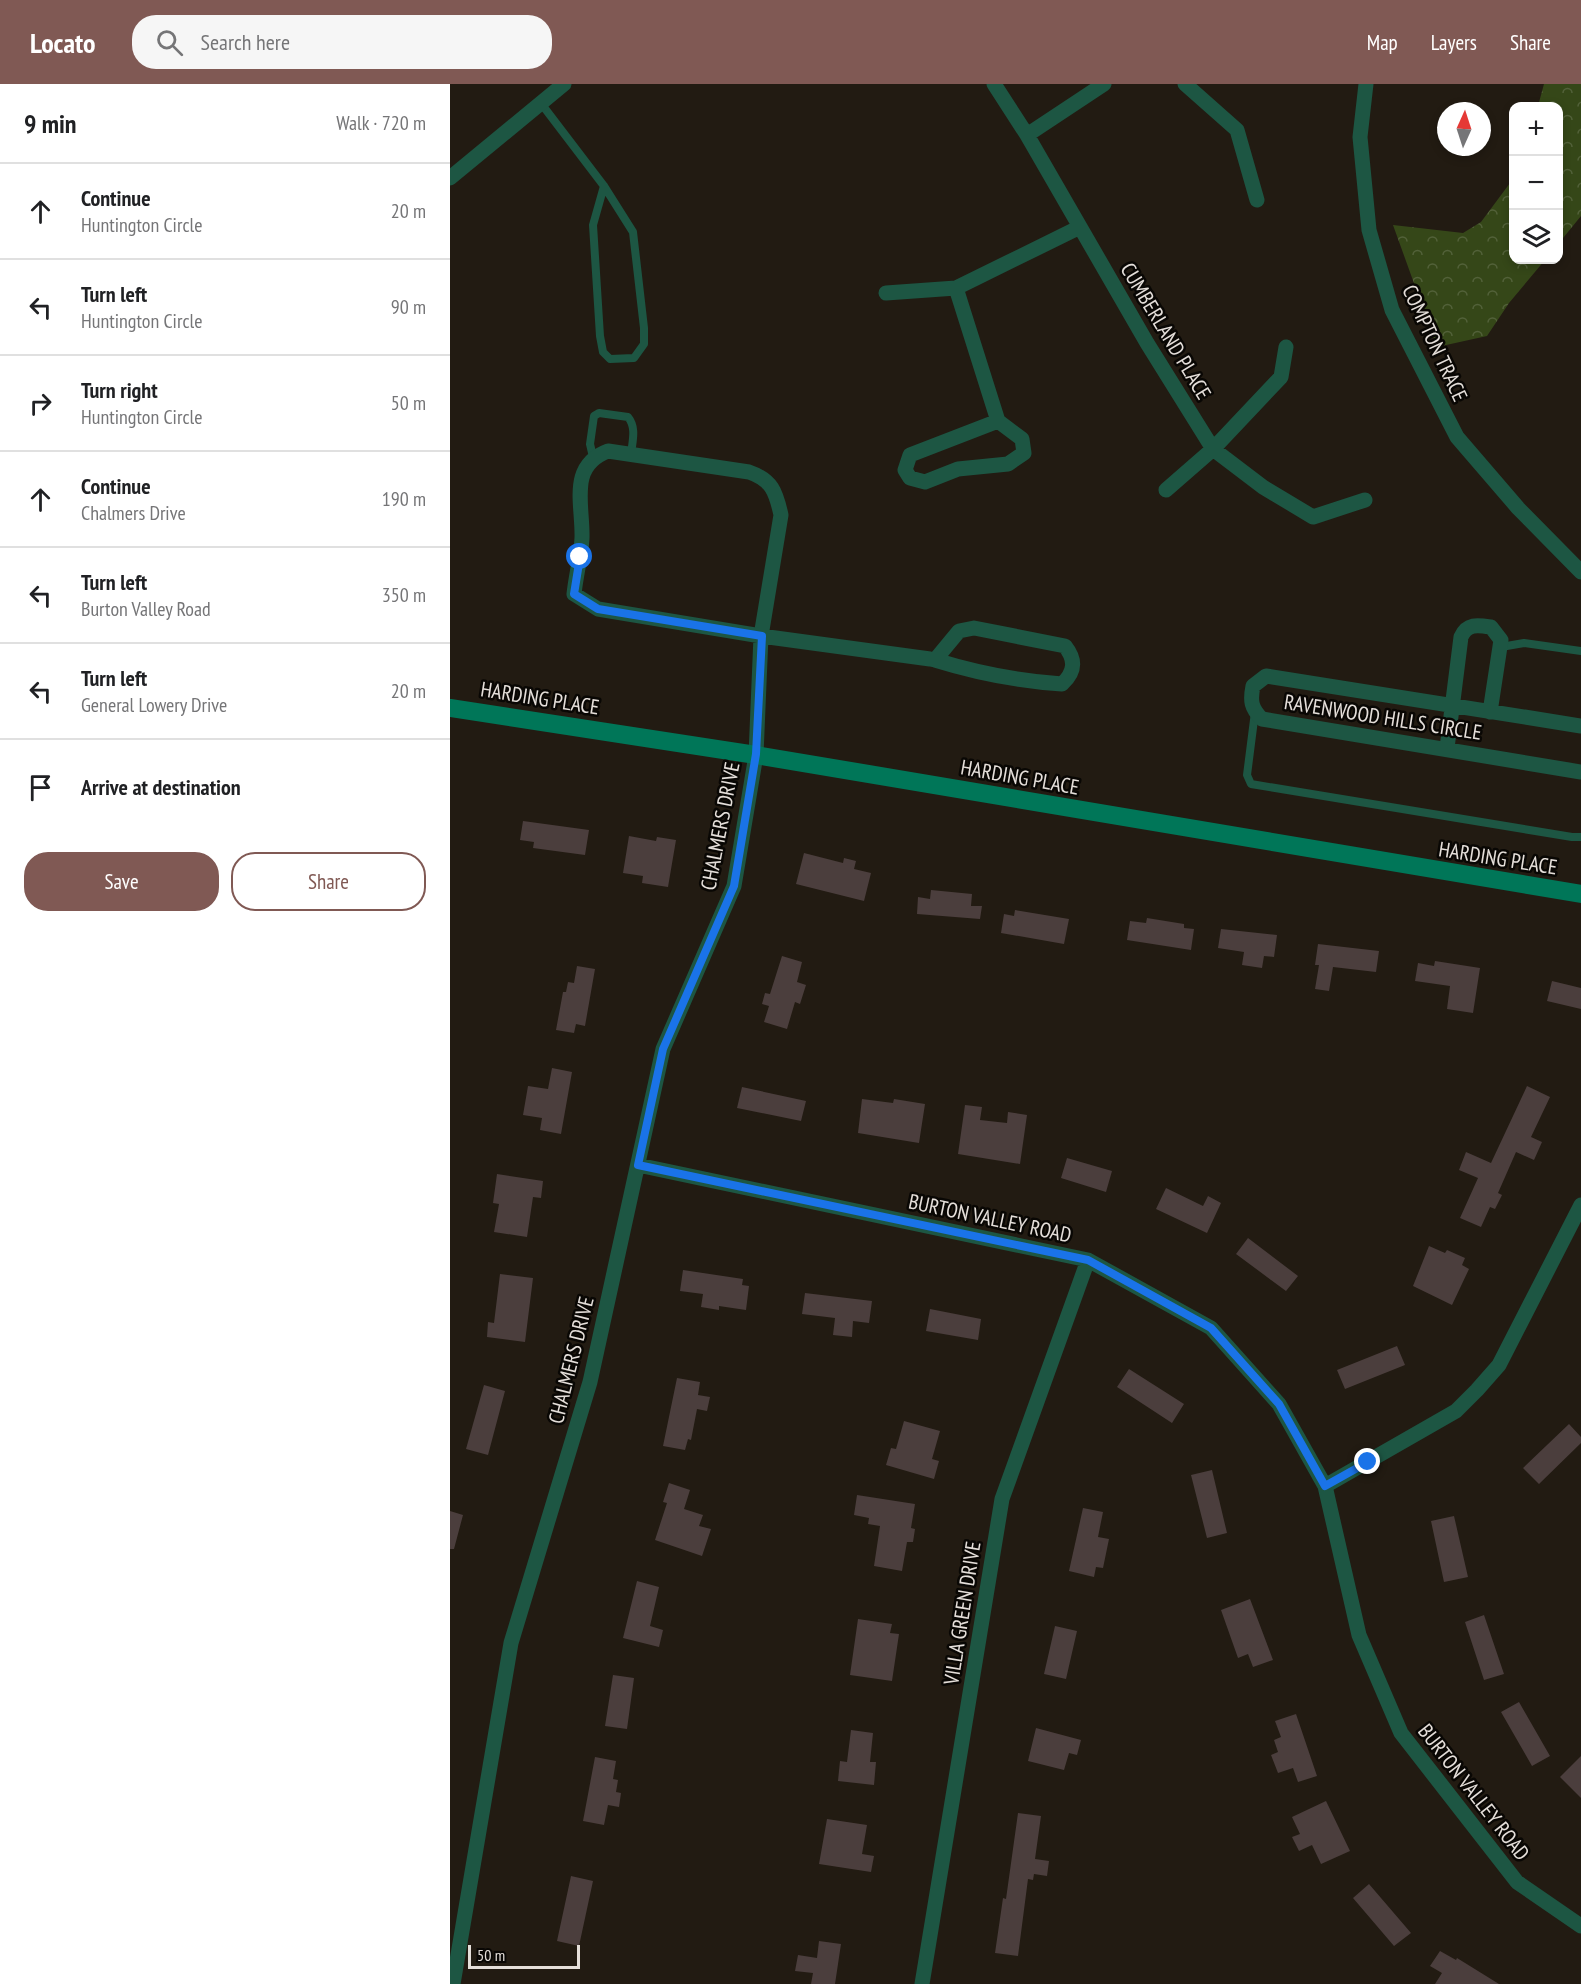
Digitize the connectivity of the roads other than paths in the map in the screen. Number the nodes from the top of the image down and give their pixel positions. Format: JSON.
{"nodes":[{"id":1,"x":564,"y":84,"type":"edge"},
{"id":2,"x":993,"y":84,"type":"edge"},
{"id":3,"x":1104,"y":84,"type":"edge"},
{"id":4,"x":1185,"y":84,"type":"edge"},
{"id":5,"x":1366,"y":84,"type":"edge"},
{"id":6,"x":540,"y":102,"type":"junction"},
{"id":7,"x":1027,"y":135,"type":"junction"},
{"id":8,"x":450,"y":178,"type":"edge"},
{"id":9,"x":604,"y":186,"type":"junction"},
{"id":10,"x":1257,"y":200,"type":"dead end"},
{"id":11,"x":1080,"y":227,"type":"junction"},
{"id":12,"x":956,"y":288,"type":"junction"},
{"id":13,"x":886,"y":293,"type":"dead end"},
{"id":14,"x":1286,"y":347,"type":"dead end"},
{"id":15,"x":998,"y":421,"type":"junction"},
{"id":16,"x":1213,"y":449,"type":"junction"},
{"id":17,"x":631,"y":455,"type":"junction"},
{"id":18,"x":593,"y":457,"type":"junction"},
{"id":19,"x":1166,"y":490,"type":"dead end"},
{"id":20,"x":1365,"y":500,"type":"dead end"},
{"id":21,"x":1581,"y":572,"type":"edge"},
{"id":22,"x":762,"y":636,"type":"junction"},
{"id":23,"x":1501,"y":647,"type":"junction"},
{"id":24,"x":1581,"y":651,"type":"edge"},
{"id":25,"x":935,"y":660,"type":"junction"},
{"id":26,"x":1452,"y":706,"type":"junction"},
{"id":27,"x":450,"y":708,"type":"edge"},
{"id":28,"x":1255,"y":712,"type":"junction"},
{"id":29,"x":1490,"y":712,"type":"junction"},
{"id":30,"x":1581,"y":726,"type":"edge"},
{"id":31,"x":1447,"y":748,"type":"junction"},
{"id":32,"x":756,"y":754,"type":"junction"},
{"id":33,"x":1581,"y":772,"type":"edge"},
{"id":34,"x":1581,"y":837,"type":"edge"},
{"id":35,"x":1581,"y":894,"type":"edge"},
{"id":36,"x":638,"y":1165,"type":"junction"},
{"id":37,"x":1581,"y":1205,"type":"edge"},
{"id":38,"x":1088,"y":1260,"type":"junction"},
{"id":39,"x":1325,"y":1486,"type":"junction"},
{"id":40,"x":1581,"y":1926,"type":"edge"},
{"id":41,"x":453,"y":1984,"type":"edge"},
{"id":42,"x":922,"y":1984,"type":"edge"}],
"edges":[{"from":1,"to":6,"type":"street"},
{"from":2,"to":7,"type":"street","name":"CUMBERLAND PLACE"},
{"from":3,"to":7,"type":"street"},
{"from":4,"to":10,"type":"street"},
{"from":5,"to":21,"type":"street","name":"COMPTON TRACE"},
{"from":6,"to":8,"type":"street"},
{"from":6,"to":9,"type":"lane"},
{"from":7,"to":11,"type":"street","name":"CUMBERLAND PLACE"},
{"from":9,"to":9,"type":"lane"},
{"from":11,"to":12,"type":"street"},
{"from":11,"to":16,"type":"street","name":"CUMBERLAND PLACE"},
{"from":12,"to":13,"type":"street"},
{"from":12,"to":15,"type":"street"},
{"from":14,"to":16,"type":"street"},
{"from":15,"to":15,"type":"street"},
{"from":16,"to":19,"type":"street"},
{"from":16,"to":20,"type":"street","name":"CUMBERLAND PLACE"},
{"from":17,"to":18,"type":"street"},
{"from":17,"to":18,"type":"lane"},
{"from":17,"to":22,"type":"street","name":"CHALMERS DRIVE"},
{"from":18,"to":22,"type":"street"},
{"from":22,"to":25,"type":"street"},
{"from":22,"to":32,"type":"street","name":"CHALMERS DRIVE"},
{"from":23,"to":24,"type":"lane"},
{"from":23,"to":26,"type":"street"},
{"from":23,"to":29,"type":"street"},
{"from":25,"to":25,"type":"street"},
{"from":26,"to":28,"type":"street","name":"RAVENWOOD HILLS CIRCLE"},
{"from":26,"to":29,"type":"street","name":"RAVENWOOD HILLS CIRCLE"},
{"from":26,"to":31,"type":"street"},
{"from":27,"to":32,"type":"main road","name":"HARDING PLACE"},
{"from":28,"to":31,"type":"street","name":"RAVENWOOD HILLS CIRCLE"},
{"from":28,"to":34,"type":"lane"},
{"from":29,"to":30,"type":"street","name":"RAVENWOOD HILLS CIRCLE"},
{"from":31,"to":33,"type":"street","name":"RAVENWOOD HILLS CIRCLE"},
{"from":32,"to":35,"type":"main road","name":"HARDING PLACE"},
{"from":32,"to":36,"type":"street","name":"CHALMERS DRIVE"},
{"from":36,"to":38,"type":"street","name":"BURTON VALLEY ROAD"},
{"from":36,"to":41,"type":"street","name":"CHALMERS DRIVE"},
{"from":37,"to":39,"type":"street"},
{"from":38,"to":39,"type":"street","name":"BURTON VALLEY ROAD"},
{"from":38,"to":42,"type":"street","name":"VILLA GREEN DRIVE"},
{"from":39,"to":40,"type":"street","name":"BURTON VALLEY ROAD"}]}
